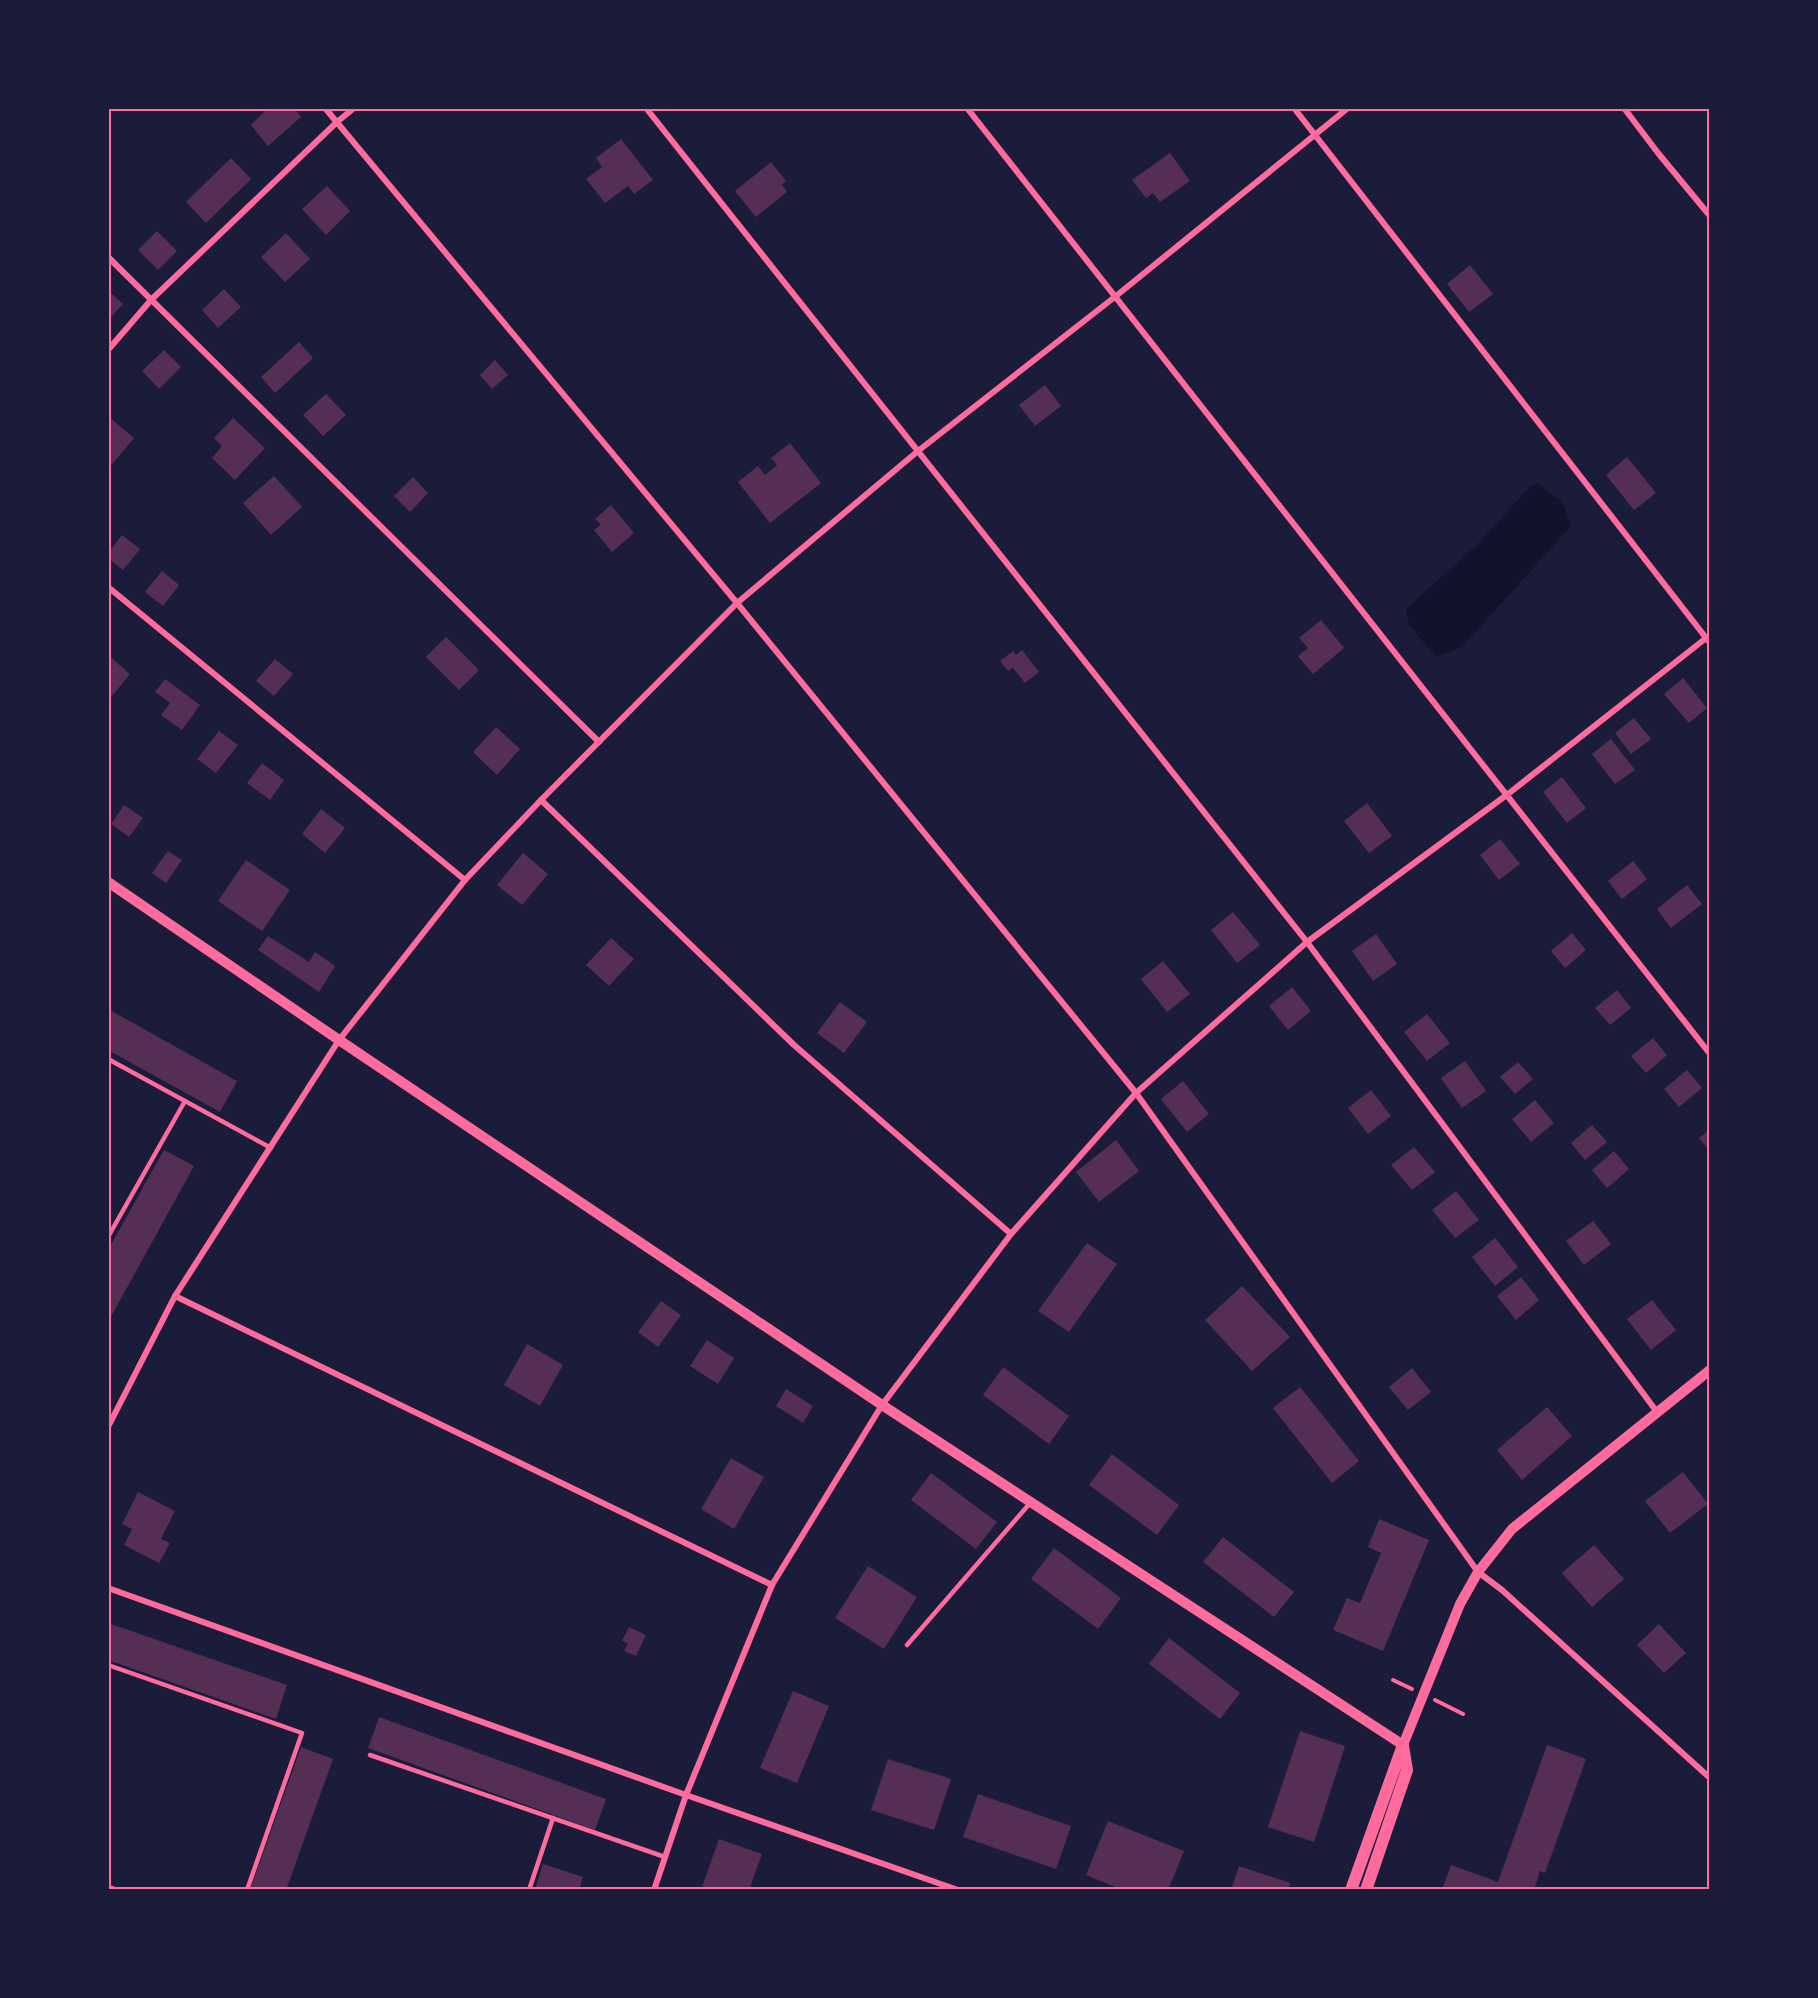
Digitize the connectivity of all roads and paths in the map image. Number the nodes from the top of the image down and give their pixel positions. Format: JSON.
{"nodes":[{"id":1,"x":325,"y":108,"type":"edge"},
{"id":2,"x":354,"y":108,"type":"edge"},
{"id":3,"x":646,"y":108,"type":"edge"},
{"id":4,"x":967,"y":108,"type":"edge"},
{"id":5,"x":1294,"y":108,"type":"edge"},
{"id":6,"x":1348,"y":108,"type":"edge"},
{"id":7,"x":1624,"y":108,"type":"edge"},
{"id":8,"x":337,"y":122,"type":"junction"},
{"id":9,"x":1314,"y":134,"type":"junction"},
{"id":10,"x":1710,"y":216,"type":"edge"},
{"id":11,"x":108,"y":257,"type":"edge"},
{"id":12,"x":1116,"y":296,"type":"junction"},
{"id":13,"x":151,"y":300,"type":"junction"},
{"id":14,"x":108,"y":350,"type":"edge"},
{"id":15,"x":918,"y":451,"type":"junction"},
{"id":16,"x":108,"y":587,"type":"edge"},
{"id":17,"x":737,"y":603,"type":"junction"},
{"id":18,"x":1709,"y":639,"type":"edge"},
{"id":19,"x":599,"y":742,"type":"junction"},
{"id":20,"x":1508,"y":794,"type":"junction"},
{"id":21,"x":541,"y":800,"type":"junction"},
{"id":22,"x":465,"y":880,"type":"junction"},
{"id":23,"x":108,"y":882,"type":"edge"},
{"id":24,"x":1307,"y":942,"type":"junction"},
{"id":25,"x":339,"y":1040,"type":"junction"},
{"id":26,"x":1710,"y":1054,"type":"edge"},
{"id":27,"x":108,"y":1059,"type":"edge"},
{"id":28,"x":1136,"y":1093,"type":"junction"},
{"id":29,"x":185,"y":1101,"type":"junction"},
{"id":30,"x":271,"y":1148,"type":"junction"},
{"id":31,"x":1011,"y":1234,"type":"junction"},
{"id":32,"x":108,"y":1237,"type":"edge"},
{"id":33,"x":176,"y":1296,"type":"junction"},
{"id":34,"x":1710,"y":1370,"type":"edge"},
{"id":35,"x":882,"y":1405,"type":"junction"},
{"id":36,"x":1657,"y":1412,"type":"junction"},
{"id":37,"x":108,"y":1427,"type":"edge"},
{"id":38,"x":1031,"y":1502,"type":"junction"},
{"id":39,"x":1478,"y":1572,"type":"junction"},
{"id":40,"x":772,"y":1585,"type":"junction"},
{"id":41,"x":108,"y":1588,"type":"edge"},
{"id":42,"x":907,"y":1645,"type":"dead end"},
{"id":43,"x":108,"y":1665,"type":"edge"},
{"id":44,"x":1403,"y":1744,"type":"junction"},
{"id":45,"x":370,"y":1755,"type":"dead end"},
{"id":46,"x":1710,"y":1778,"type":"edge"},
{"id":47,"x":686,"y":1795,"type":"junction"},
{"id":48,"x":553,"y":1818,"type":"junction"},
{"id":49,"x":665,"y":1857,"type":"junction"},
{"id":50,"x":108,"y":1887,"type":"edge"},
{"id":51,"x":117,"y":1890,"type":"edge"},
{"id":52,"x":246,"y":1890,"type":"edge"},
{"id":53,"x":529,"y":1890,"type":"edge"},
{"id":54,"x":654,"y":1890,"type":"edge"},
{"id":55,"x":958,"y":1890,"type":"edge"},
{"id":56,"x":1351,"y":1890,"type":"edge"},
{"id":57,"x":1366,"y":1890,"type":"edge"}],
"edges":[{"from":1,"to":8,"type":"street"},
{"from":2,"to":8,"type":"street"},
{"from":3,"to":15,"type":"street"},
{"from":4,"to":12,"type":"street"},
{"from":5,"to":9,"type":"street"},
{"from":6,"to":9,"type":"street"},
{"from":7,"to":10,"type":"street"},
{"from":8,"to":13,"type":"street"},
{"from":8,"to":17,"type":"street"},
{"from":9,"to":12,"type":"street"},
{"from":9,"to":18,"type":"street"},
{"from":11,"to":13,"type":"street"},
{"from":12,"to":15,"type":"street"},
{"from":12,"to":20,"type":"street"},
{"from":13,"to":14,"type":"street"},
{"from":13,"to":19,"type":"street"},
{"from":15,"to":17,"type":"street"},
{"from":15,"to":24,"type":"street"},
{"from":16,"to":22,"type":"street"},
{"from":17,"to":19,"type":"street"},
{"from":17,"to":28,"type":"street"},
{"from":18,"to":20,"type":"street"},
{"from":19,"to":21,"type":"street"},
{"from":20,"to":24,"type":"street"},
{"from":20,"to":26,"type":"street"},
{"from":21,"to":22,"type":"street"},
{"from":21,"to":31,"type":"street"},
{"from":22,"to":25,"type":"street"},
{"from":23,"to":25,"type":"street"},
{"from":24,"to":28,"type":"street"},
{"from":24,"to":36,"type":"street"},
{"from":25,"to":30,"type":"street"},
{"from":25,"to":35,"type":"street"},
{"from":27,"to":29,"type":"lane"},
{"from":28,"to":31,"type":"street"},
{"from":28,"to":39,"type":"street"},
{"from":29,"to":30,"type":"lane"},
{"from":29,"to":32,"type":"lane"},
{"from":30,"to":33,"type":"street"},
{"from":31,"to":35,"type":"street"},
{"from":33,"to":37,"type":"street"},
{"from":33,"to":40,"type":"street"},
{"from":34,"to":36,"type":"street"},
{"from":35,"to":38,"type":"street"},
{"from":35,"to":40,"type":"street"},
{"from":36,"to":39,"type":"street"},
{"from":38,"to":42,"type":"lane"},
{"from":38,"to":44,"type":"street"},
{"from":39,"to":44,"type":"street"},
{"from":39,"to":46,"type":"street"},
{"from":40,"to":47,"type":"street"},
{"from":41,"to":47,"type":"street"},
{"from":43,"to":52,"type":"lane"},
{"from":44,"to":56,"type":"main road"},
{"from":44,"to":57,"type":"main road"},
{"from":45,"to":48,"type":"lane"},
{"from":47,"to":49,"type":"street"},
{"from":47,"to":55,"type":"street"},
{"from":48,"to":49,"type":"lane"},
{"from":48,"to":53,"type":"lane"},
{"from":49,"to":54,"type":"street"},
{"from":50,"to":51,"type":"lane"}]}
